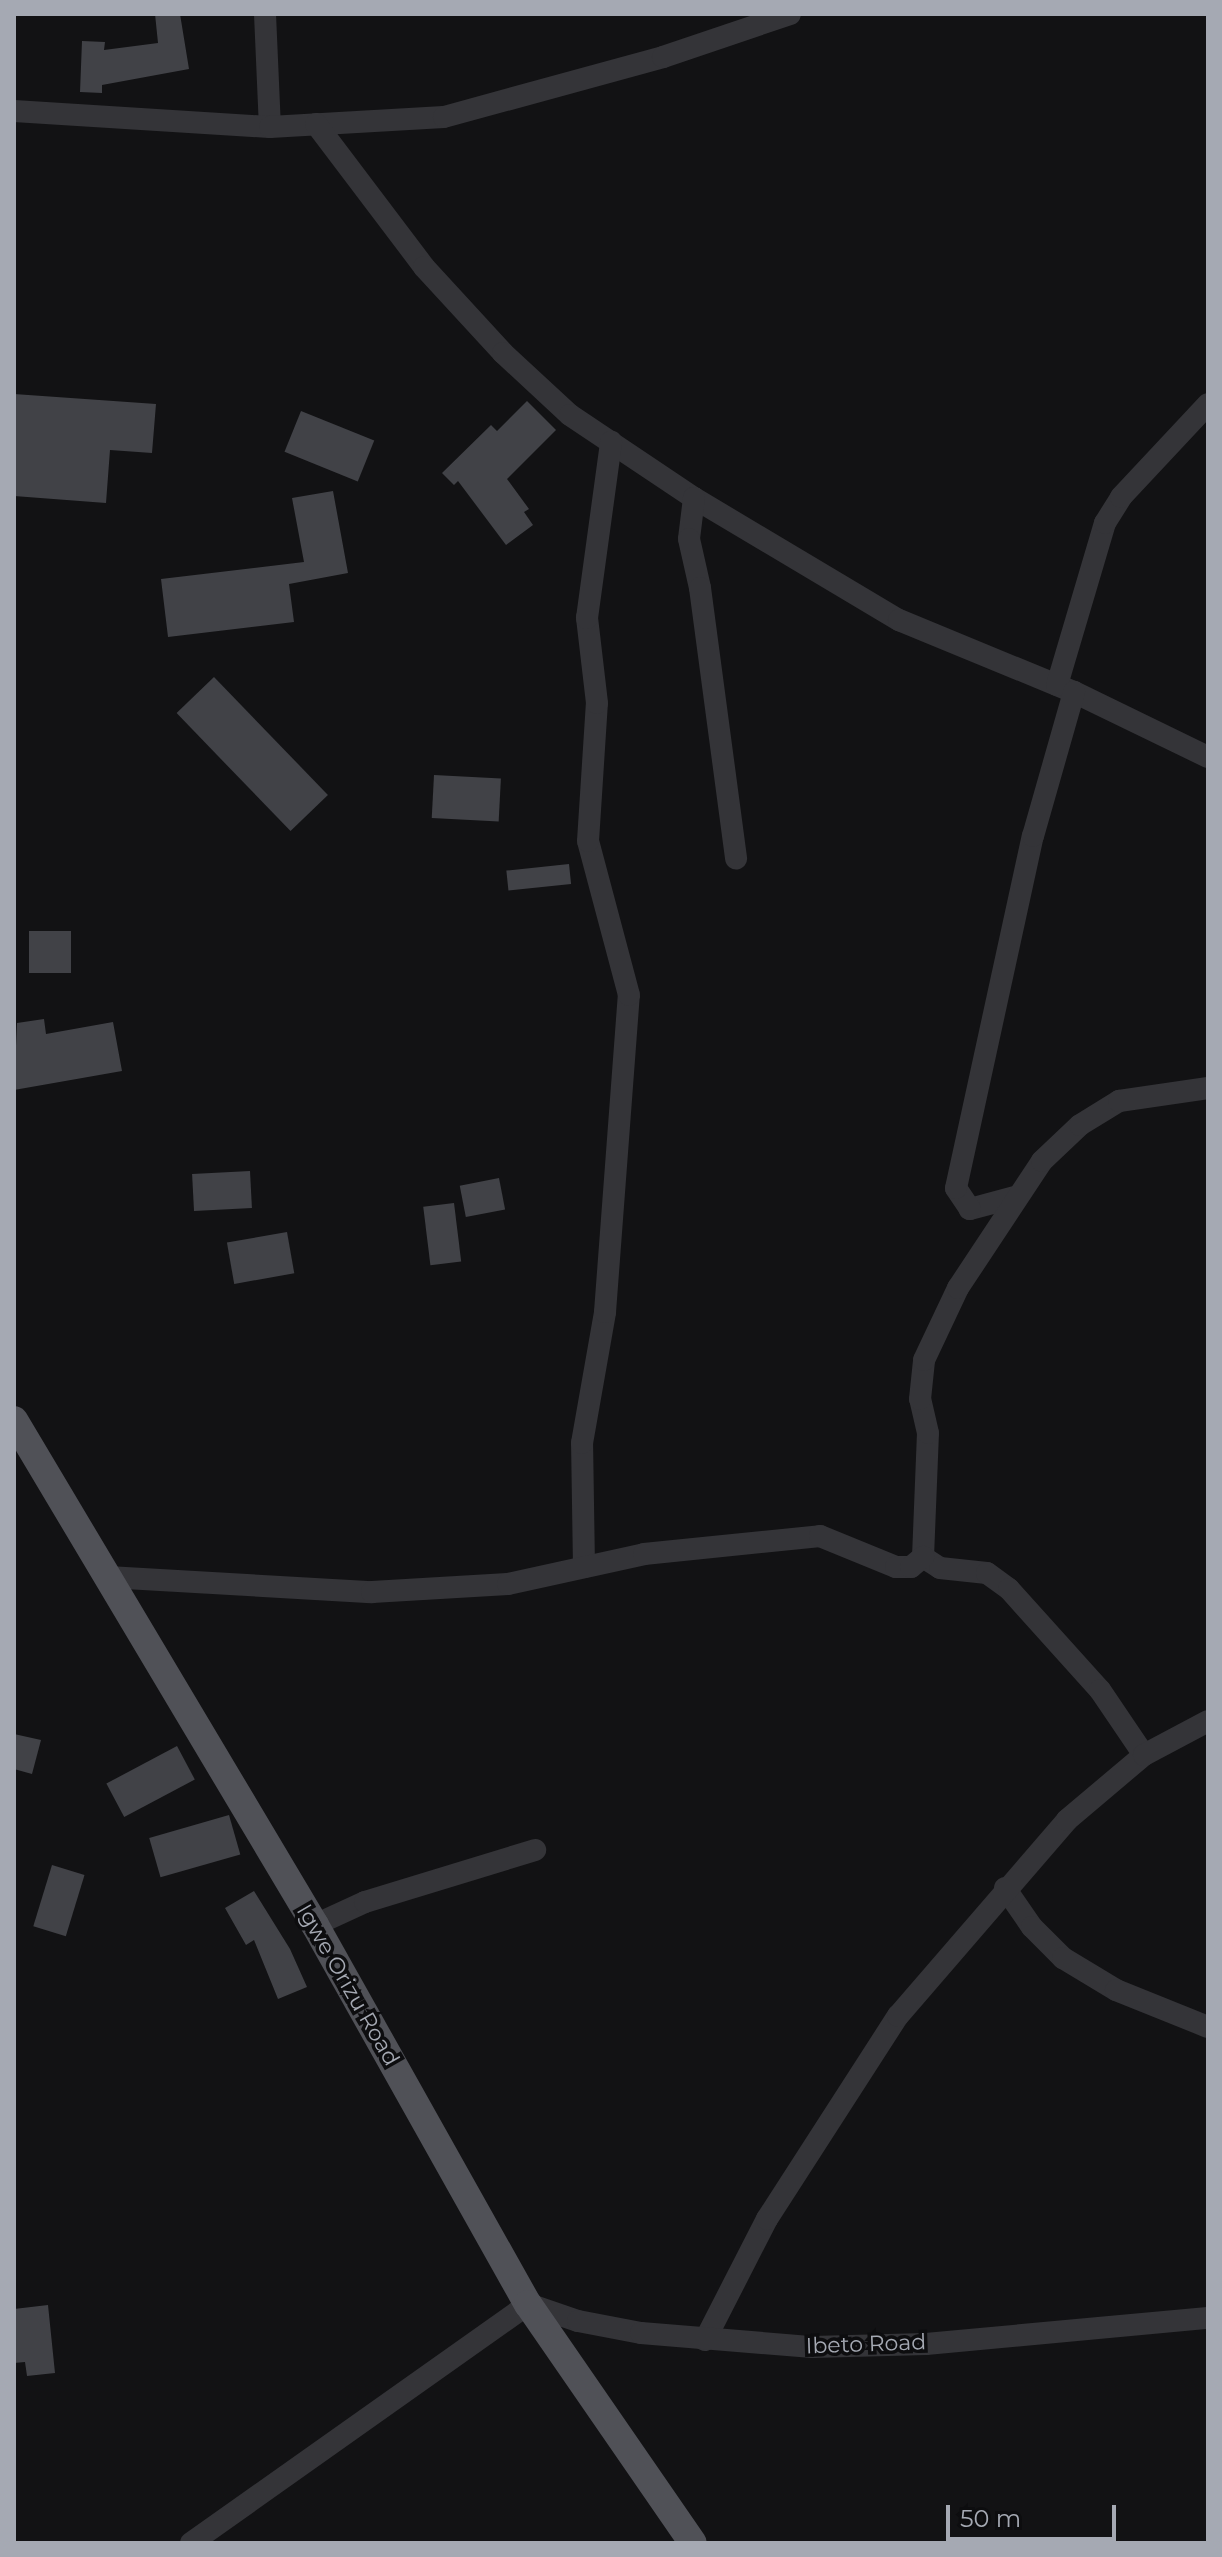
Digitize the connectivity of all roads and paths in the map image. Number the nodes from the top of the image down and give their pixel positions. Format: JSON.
{"nodes":[{"id":1,"x":265,"y":14,"type":"edge"},
{"id":2,"x":790,"y":14,"type":"edge"},
{"id":3,"x":728,"y":24,"type":"edge"},
{"id":4,"x":14,"y":111,"type":"edge"},
{"id":5,"x":316,"y":124,"type":"junction"},
{"id":6,"x":270,"y":127,"type":"junction"},
{"id":7,"x":1208,"y":404,"type":"edge"},
{"id":8,"x":611,"y":442,"type":"junction"},
{"id":9,"x":694,"y":498,"type":"junction"},
{"id":10,"x":1066,"y":688,"type":"junction"},
{"id":11,"x":1208,"y":757,"type":"edge"},
{"id":12,"x":736,"y":859,"type":"dead end"},
{"id":13,"x":1208,"y":1088,"type":"edge"},
{"id":14,"x":1015,"y":1197,"type":"junction"},
{"id":15,"x":14,"y":1420,"type":"edge"},
{"id":16,"x":923,"y":1557,"type":"junction"},
{"id":17,"x":584,"y":1567,"type":"junction"},
{"id":18,"x":108,"y":1577,"type":"junction"},
{"id":19,"x":1208,"y":1721,"type":"edge"},
{"id":20,"x":1144,"y":1755,"type":"junction"},
{"id":21,"x":535,"y":1850,"type":"dead end"},
{"id":22,"x":1005,"y":1888,"type":"junction"},
{"id":23,"x":315,"y":1925,"type":"junction"},
{"id":24,"x":1208,"y":2027,"type":"edge"},
{"id":25,"x":528,"y":2304,"type":"junction"},
{"id":26,"x":1208,"y":2318,"type":"edge"},
{"id":27,"x":705,"y":2340,"type":"junction"},
{"id":28,"x":688,"y":2541,"type":"edge"},
{"id":29,"x":191,"y":2543,"type":"edge"}],
"edges":[{"from":1,"to":6,"type":"street"},
{"from":2,"to":3,"type":"street"},
{"from":3,"to":5,"type":"street"},
{"from":4,"to":6,"type":"street"},
{"from":5,"to":6,"type":"street"},
{"from":5,"to":8,"type":"street"},
{"from":7,"to":10,"type":"street"},
{"from":8,"to":9,"type":"street"},
{"from":8,"to":17,"type":"street"},
{"from":9,"to":10,"type":"street"},
{"from":9,"to":12,"type":"street"},
{"from":10,"to":11,"type":"street"},
{"from":10,"to":14,"type":"street"},
{"from":13,"to":14,"type":"street"},
{"from":14,"to":16,"type":"street"},
{"from":15,"to":18,"type":"main road","name":"Igwe Orizu Road"},
{"from":16,"to":17,"type":"street"},
{"from":16,"to":20,"type":"street"},
{"from":17,"to":18,"type":"street"},
{"from":18,"to":23,"type":"main road","name":"Igwe Orizu Road"},
{"from":19,"to":20,"type":"street"},
{"from":20,"to":22,"type":"street"},
{"from":21,"to":23,"type":"street"},
{"from":22,"to":24,"type":"street"},
{"from":22,"to":27,"type":"street"},
{"from":23,"to":25,"type":"main road","name":"Igwe Orizu Road"},
{"from":25,"to":27,"type":"street","name":"Ibeto Road"},
{"from":25,"to":28,"type":"main road","name":"Igwe Orizu Road"},
{"from":25,"to":29,"type":"street"},
{"from":26,"to":27,"type":"street","name":"Ibeto Road"}]}
